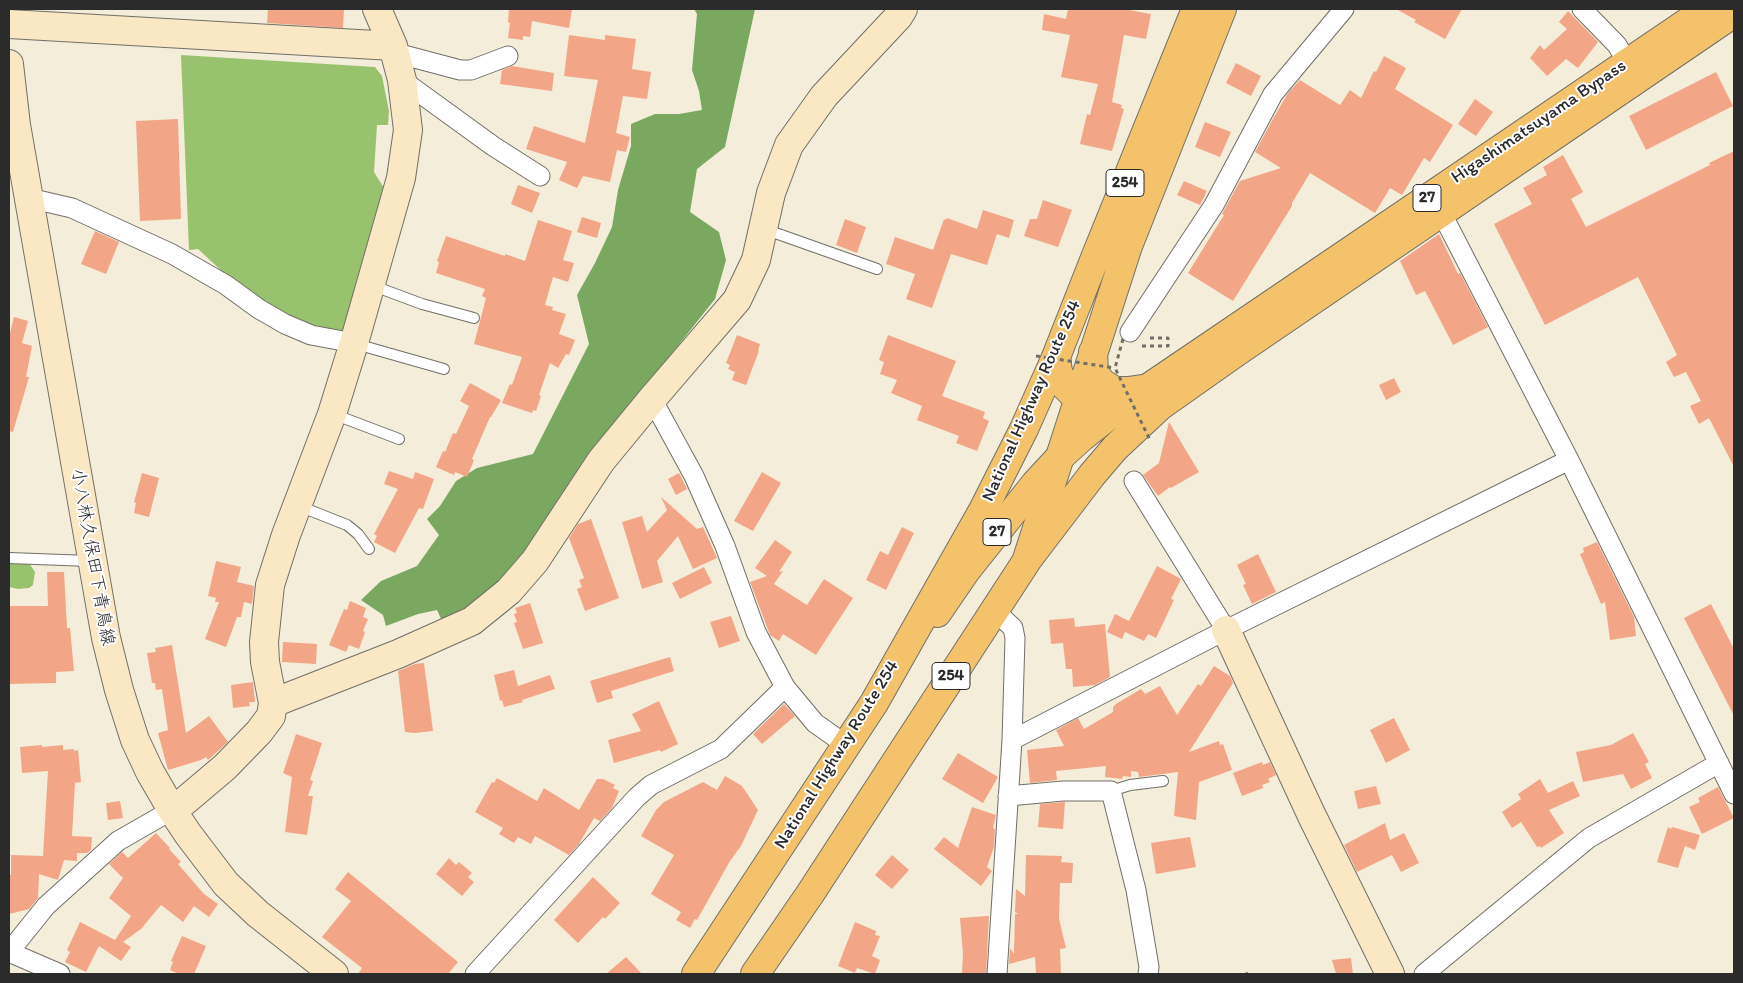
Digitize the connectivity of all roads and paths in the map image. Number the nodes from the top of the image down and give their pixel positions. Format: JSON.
{"nodes":[{"id":1,"x":377,"y":9,"type":"edge"},
{"id":2,"x":903,"y":9,"type":"edge"},
{"id":3,"x":1196,"y":9,"type":"edge"},
{"id":4,"x":1222,"y":9,"type":"edge"},
{"id":5,"x":1344,"y":9,"type":"edge"},
{"id":6,"x":1582,"y":9,"type":"edge"},
{"id":7,"x":1707,"y":9,"type":"edge"},
{"id":8,"x":1734,"y":13,"type":"edge"},
{"id":9,"x":9,"y":24,"type":"edge"},
{"id":10,"x":395,"y":49,"type":"junction"},
{"id":11,"x":508,"y":56,"type":"dead end"},
{"id":12,"x":1628,"y":62,"type":"junction"},
{"id":13,"x":9,"y":64,"type":"edge"},
{"id":14,"x":402,"y":80,"type":"junction"},
{"id":15,"x":12,"y":125,"type":"edge"},
{"id":16,"x":540,"y":176,"type":"dead end"},
{"id":17,"x":21,"y":184,"type":"edge"},
{"id":18,"x":1441,"y":212,"type":"junction"},
{"id":19,"x":763,"y":229,"type":"junction"},
{"id":20,"x":876,"y":269,"type":"dead end"},
{"id":21,"x":371,"y":285,"type":"junction"},
{"id":22,"x":474,"y":318,"type":"dead end"},
{"id":23,"x":1132,"y":339,"type":"junction"},
{"id":24,"x":354,"y":343,"type":"junction"},
{"id":25,"x":1093,"y":352,"type":"junction"},
{"id":26,"x":1046,"y":356,"type":"junction"},
{"id":27,"x":1115,"y":368,"type":"junction"},
{"id":28,"x":444,"y":369,"type":"dead end"},
{"id":29,"x":1154,"y":397,"type":"junction"},
{"id":30,"x":652,"y":399,"type":"junction"},
{"id":31,"x":1078,"y":399,"type":"junction"},
{"id":32,"x":332,"y":414,"type":"junction"},
{"id":33,"x":1109,"y":415,"type":"junction"},
{"id":34,"x":399,"y":439,"type":"dead end"},
{"id":35,"x":1150,"y":440,"type":"dead end"},
{"id":36,"x":1061,"y":456,"type":"junction"},
{"id":37,"x":1569,"y":460,"type":"junction"},
{"id":38,"x":1134,"y":481,"type":"dead end"},
{"id":39,"x":298,"y":505,"type":"junction"},
{"id":40,"x":370,"y":549,"type":"dead end"},
{"id":41,"x":9,"y":558,"type":"edge"},
{"id":42,"x":93,"y":561,"type":"junction"},
{"id":43,"x":1026,"y":562,"type":"junction"},
{"id":44,"x":995,"y":611,"type":"junction"},
{"id":45,"x":1226,"y":630,"type":"junction"},
{"id":46,"x":785,"y":687,"type":"junction"},
{"id":47,"x":273,"y":703,"type":"junction"},
{"id":48,"x":874,"y":703,"type":"junction"},
{"id":49,"x":1012,"y":740,"type":"junction"},
{"id":50,"x":846,"y":745,"type":"junction"},
{"id":51,"x":1718,"y":764,"type":"junction"},
{"id":52,"x":1163,"y":781,"type":"dead end"},
{"id":53,"x":1111,"y":791,"type":"junction"},
{"id":54,"x":1734,"y":794,"type":"edge"},
{"id":55,"x":1008,"y":796,"type":"junction"},
{"id":56,"x":172,"y":810,"type":"junction"},
{"id":57,"x":9,"y":952,"type":"edge"},
{"id":58,"x":60,"y":974,"type":"edge"},
{"id":59,"x":334,"y":974,"type":"edge"},
{"id":60,"x":474,"y":974,"type":"edge"},
{"id":61,"x":696,"y":974,"type":"edge"},
{"id":62,"x":755,"y":974,"type":"edge"},
{"id":63,"x":997,"y":974,"type":"edge"},
{"id":64,"x":1148,"y":974,"type":"edge"},
{"id":65,"x":1390,"y":974,"type":"edge"},
{"id":66,"x":1424,"y":974,"type":"edge"}],
"edges":[{"from":1,"to":10,"type":"street"},
{"from":2,"to":19,"type":"street"},
{"from":3,"to":26,"type":"main road","name":"National Highway Route 254","number":"254"},
{"from":4,"to":25,"type":"main road","name":"National Highway Route 254","number":"254"},
{"from":5,"to":23,"type":"street"},
{"from":6,"to":12,"type":"street"},
{"from":7,"to":12,"type":"main road","name":"Higashimatsuyama Bypass","number":"27"},
{"from":8,"to":18,"type":"main road","number":"27"},
{"from":9,"to":10,"type":"street"},
{"from":10,"to":11,"type":"street"},
{"from":10,"to":14,"type":"street"},
{"from":12,"to":29,"type":"main road","name":"Higashimatsuyama Bypass","number":"27"},
{"from":13,"to":15,"type":"street","name":"小八林久保田下青鳥線"},
{"from":14,"to":16,"type":"street"},
{"from":14,"to":21,"type":"street"},
{"from":15,"to":17,"type":"street","name":"小八林久保田下青鳥線"},
{"from":17,"to":24,"type":"street"},
{"from":17,"to":42,"type":"street","name":"小八林久保田下青鳥線"},
{"from":18,"to":29,"type":"main road","number":"27"},
{"from":18,"to":37,"type":"street"},
{"from":19,"to":20,"type":"lane"},
{"from":19,"to":30,"type":"street"},
{"from":21,"to":22,"type":"lane"},
{"from":21,"to":24,"type":"street"},
{"from":23,"to":23,"type":"path"},
{"from":23,"to":27,"type":"path","bridge":true},
{"from":24,"to":28,"type":"lane"},
{"from":24,"to":32,"type":"street"},
{"from":25,"to":29,"type":"main road"},
{"from":25,"to":31,"type":"main road","name":"National Highway Route 254","number":"254"},
{"from":26,"to":27,"type":"path","bridge":true},
{"from":26,"to":31,"type":"main road"},
{"from":26,"to":48,"type":"main road","name":"National Highway Route 254","number":"254"},
{"from":27,"to":35,"type":"path","bridge":true},
{"from":29,"to":33,"type":"main road","number":"27"},
{"from":29,"to":43,"type":"main road","number":"27"},
{"from":30,"to":46,"type":"street"},
{"from":30,"to":47,"type":"street"},
{"from":31,"to":33,"type":"main road"},
{"from":31,"to":36,"type":"main road","name":"National Highway Route 254","number":"254"},
{"from":32,"to":34,"type":"lane"},
{"from":32,"to":39,"type":"street"},
{"from":33,"to":36,"type":"main road","number":"27"},
{"from":36,"to":43,"type":"main road","name":"National Highway Route 254","number":"254"},
{"from":36,"to":48,"type":"main road","number":"27"},
{"from":37,"to":45,"type":"street"},
{"from":37,"to":51,"type":"street"},
{"from":38,"to":45,"type":"street"},
{"from":39,"to":40,"type":"lane"},
{"from":39,"to":47,"type":"street"},
{"from":41,"to":42,"type":"lane"},
{"from":42,"to":56,"type":"street","name":"小八林久保田下青鳥線"},
{"from":43,"to":44,"type":"main road","name":"National Highway Route 254","number":"254"},
{"from":44,"to":49,"type":"street"},
{"from":44,"to":62,"type":"main road","name":"National Highway Route 254","number":"254"},
{"from":45,"to":49,"type":"street"},
{"from":45,"to":65,"type":"street"},
{"from":46,"to":50,"type":"street"},
{"from":46,"to":60,"type":"street"},
{"from":47,"to":56,"type":"street"},
{"from":48,"to":50,"type":"main road","name":"National Highway Route 254","number":"254"},
{"from":49,"to":55,"type":"street"},
{"from":50,"to":61,"type":"main road","name":"National Highway Route 254","number":"254"},
{"from":51,"to":54,"type":"street"},
{"from":51,"to":66,"type":"street"},
{"from":52,"to":53,"type":"lane"},
{"from":53,"to":55,"type":"street"},
{"from":53,"to":64,"type":"street"},
{"from":55,"to":63,"type":"street"},
{"from":56,"to":57,"type":"street"},
{"from":56,"to":59,"type":"street","name":"小八林久保田下青鳥線"},
{"from":57,"to":58,"type":"street"}]}
